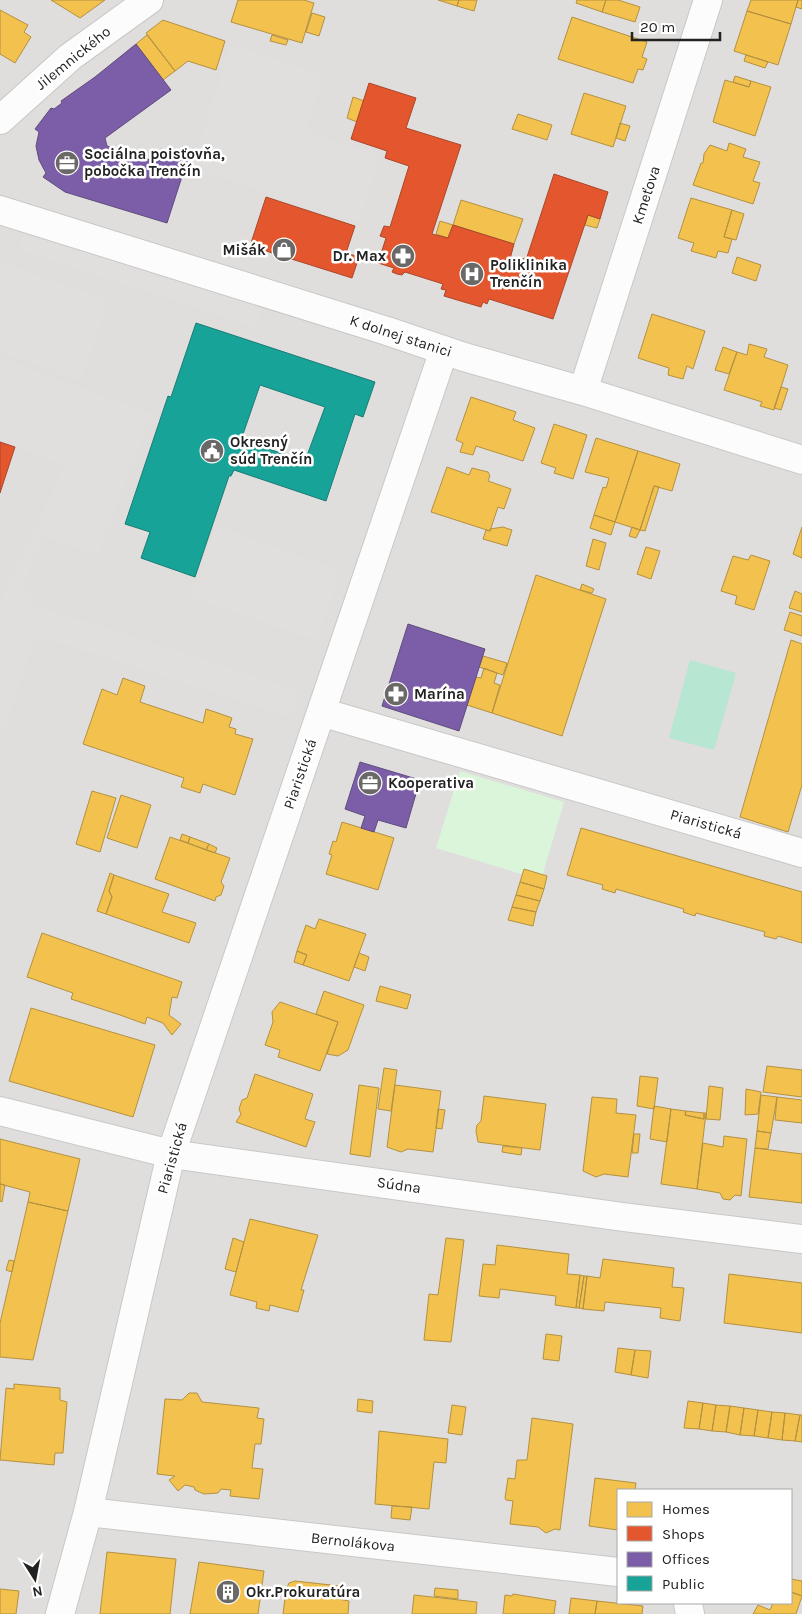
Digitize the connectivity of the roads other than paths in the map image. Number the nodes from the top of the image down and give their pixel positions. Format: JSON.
{"nodes":[{"id":1,"x":149,"y":0,"type":"edge"},
{"id":2,"x":708,"y":0,"type":"edge"},
{"id":3,"x":0,"y":120,"type":"edge"},
{"id":4,"x":0,"y":210,"type":"edge"},
{"id":5,"x":444,"y":350,"type":"junction"},
{"id":6,"x":584,"y":391,"type":"junction"},
{"id":7,"x":802,"y":460,"type":"edge"},
{"id":8,"x":321,"y":712,"type":"junction"},
{"id":9,"x":802,"y":853,"type":"edge"},
{"id":10,"x":0,"y":1111,"type":"edge"},
{"id":11,"x":171,"y":1154,"type":"junction"},
{"id":12,"x":802,"y":1239,"type":"edge"},
{"id":13,"x":88,"y":1512,"type":"junction"},
{"id":14,"x":617,"y":1572,"type":"edge"},
{"id":15,"x":60,"y":1614,"type":"edge"}],
"edges":[{"from":1,"to":3,"type":"street","name":"Jilemnického"},
{"from":2,"to":6,"type":"street","name":"Kmeťova"},
{"from":4,"to":5,"type":"street","name":"K dolnej stanici"},
{"from":5,"to":6,"type":"street","name":"K dolnej stanici"},
{"from":5,"to":8,"type":"street","name":"Piaristická"},
{"from":6,"to":7,"type":"street","name":"K dolnej stanici"},
{"from":8,"to":9,"type":"street","name":"Piaristická"},
{"from":8,"to":11,"type":"street","name":"Piaristická"},
{"from":10,"to":11,"type":"street","name":"Súdna"},
{"from":11,"to":12,"type":"street","name":"Súdna"},
{"from":11,"to":13,"type":"street","name":"Piaristická"},
{"from":13,"to":14,"type":"street","name":"Bernolákova"},
{"from":13,"to":15,"type":"street","name":"Piaristická"}]}
